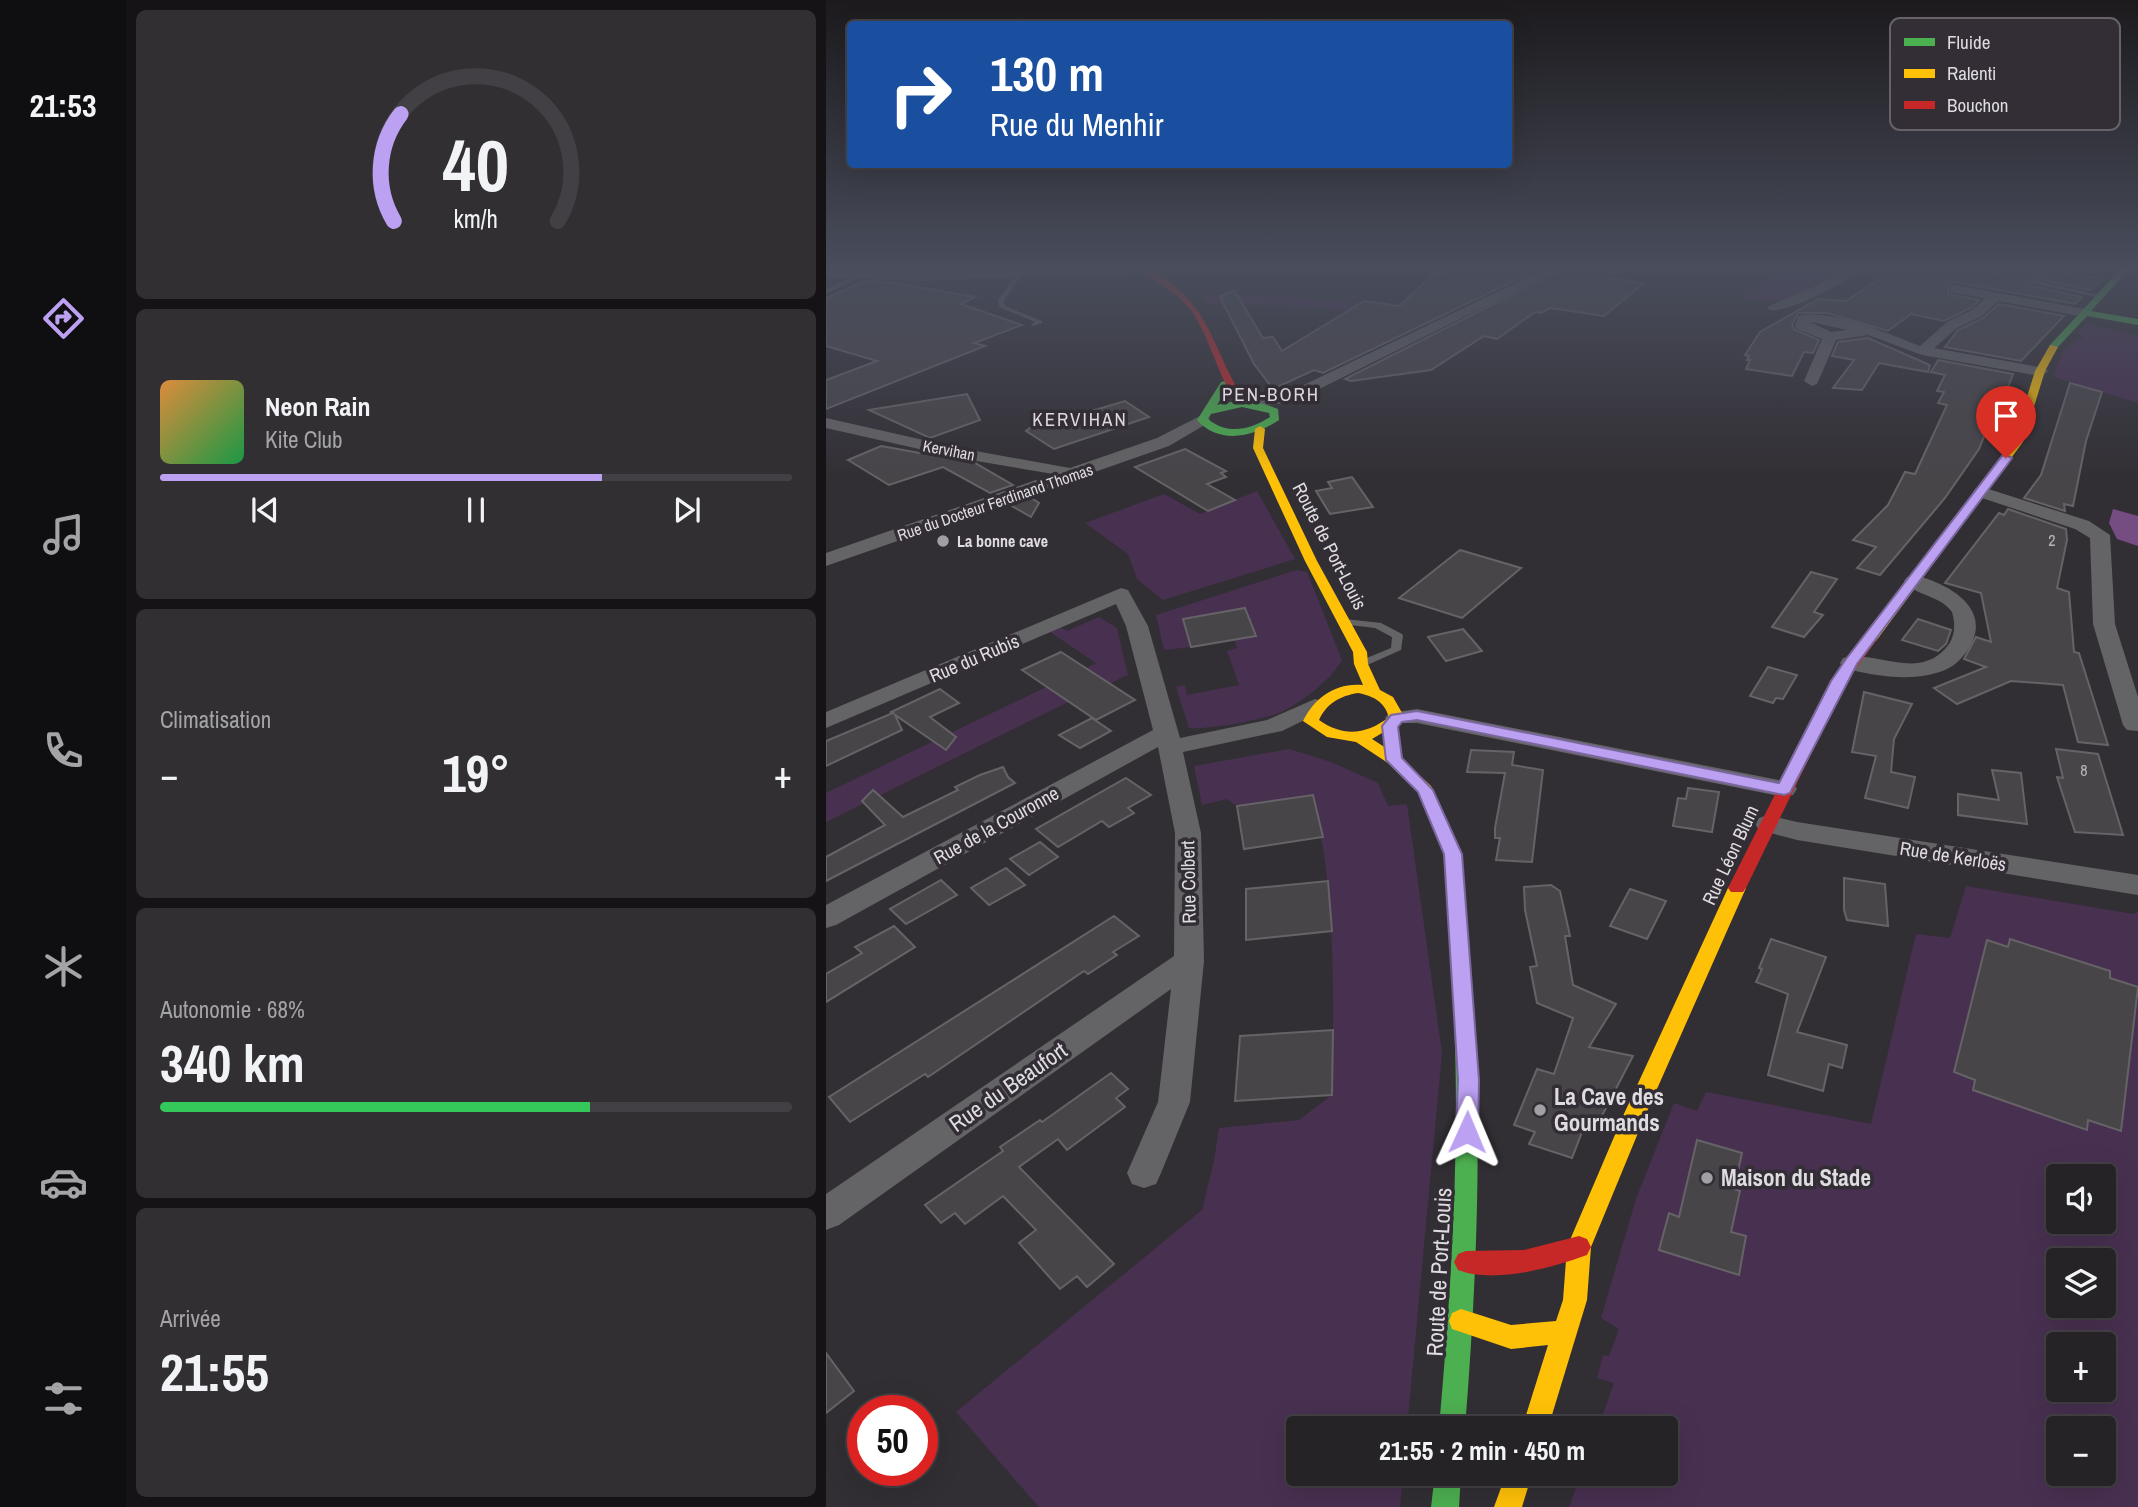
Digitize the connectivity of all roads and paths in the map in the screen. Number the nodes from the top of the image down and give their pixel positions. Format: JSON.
{"nodes":[{"id":1,"x":1207,"y":337,"type":"edge"},
{"id":2,"x":1414,"y":337,"type":"edge"},
{"id":3,"x":1830,"y":337,"type":"edge"},
{"id":4,"x":1890,"y":337,"type":"edge"},
{"id":5,"x":1938,"y":337,"type":"edge"},
{"id":6,"x":2063,"y":337,"type":"edge"},
{"id":7,"x":1922,"y":351,"type":"junction"},
{"id":8,"x":2040,"y":371,"type":"junction"},
{"id":9,"x":1812,"y":381,"type":"dead end"},
{"id":10,"x":1225,"y":384,"type":"junction"},
{"id":11,"x":1289,"y":398,"type":"junction"},
{"id":12,"x":1248,"y":403,"type":"junction"},
{"id":13,"x":1274,"y":411,"type":"junction"},
{"id":14,"x":1206,"y":416,"type":"junction"},
{"id":15,"x":826,"y":423,"type":"edge"},
{"id":16,"x":1259,"y":429,"type":"junction"},
{"id":17,"x":1224,"y":432,"type":"junction"},
{"id":18,"x":1163,"y":442,"type":"junction"},
{"id":19,"x":1258,"y":448,"type":"junction"},
{"id":20,"x":1073,"y":475,"type":"junction"},
{"id":21,"x":1982,"y":492,"type":"junction"},
{"id":22,"x":826,"y":560,"type":"edge"},
{"id":23,"x":1914,"y":581,"type":"junction"},
{"id":24,"x":1121,"y":594,"type":"joint"},
{"id":25,"x":1345,"y":622,"type":"junction"},
{"id":26,"x":1851,"y":663,"type":"junction"},
{"id":27,"x":1361,"y":664,"type":"junction"},
{"id":28,"x":1343,"y":691,"type":"junction"},
{"id":29,"x":1373,"y":691,"type":"junction"},
{"id":30,"x":1315,"y":706,"type":"junction"},
{"id":31,"x":833,"y":712,"type":"edge"},
{"id":32,"x":1393,"y":722,"type":"junction"},
{"id":33,"x":1274,"y":726,"type":"junction"},
{"id":34,"x":2137,"y":730,"type":"edge"},
{"id":35,"x":1320,"y":731,"type":"junction"},
{"id":36,"x":1362,"y":739,"type":"junction"},
{"id":37,"x":1168,"y":740,"type":"junction"},
{"id":38,"x":1394,"y":760,"type":"junction"},
{"id":39,"x":1784,"y":789,"type":"junction"},
{"id":40,"x":1768,"y":824,"type":"junction"},
{"id":41,"x":2138,"y":885,"type":"edge"},
{"id":42,"x":826,"y":918,"type":"edge"},
{"id":43,"x":1189,"y":961,"type":"junction"},
{"id":44,"x":1143,"y":1173,"type":"dead end"},
{"id":45,"x":826,"y":1214,"type":"edge"},
{"id":46,"x":1579,"y":1247,"type":"junction"},
{"id":47,"x":1466,"y":1262,"type":"junction"},
{"id":48,"x":1461,"y":1321,"type":"junction"},
{"id":49,"x":1564,"y":1332,"type":"junction"},
{"id":50,"x":1453,"y":1416,"type":"edge"},
{"id":51,"x":1539,"y":1416,"type":"edge"},
{"id":52,"x":1447,"y":1486,"type":"edge"},
{"id":53,"x":1515,"y":1486,"type":"edge"},
{"id":54,"x":1445,"y":1507,"type":"edge"},
{"id":55,"x":1508,"y":1507,"type":"edge"}],
"edges":[{"from":1,"to":10,"type":"main road"},
{"from":2,"to":11,"type":"street"},
{"from":3,"to":9,"type":"street"},
{"from":4,"to":7,"type":"street"},
{"from":5,"to":7,"type":"street"},
{"from":6,"to":8,"type":"main road","name":"Rue Léon Blum"},
{"from":7,"to":8,"type":"street"},
{"from":8,"to":21,"type":"main road","name":"Rue Léon Blum"},
{"from":10,"to":12,"type":"main road"},
{"from":10,"to":14,"type":"main road"},
{"from":11,"to":12,"type":"street"},
{"from":11,"to":13,"type":"street"},
{"from":12,"to":13,"type":"main road"},
{"from":12,"to":14,"type":"main road"},
{"from":13,"to":16,"type":"main road"},
{"from":14,"to":17,"type":"main road"},
{"from":14,"to":18,"type":"street","name":"Rue du Docteur Ferdinand Thomas"},
{"from":15,"to":20,"type":"street","name":"Kervihan"},
{"from":16,"to":17,"type":"main road"},
{"from":16,"to":19,"type":"main road"},
{"from":17,"to":18,"type":"street","name":"Rue du Docteur Ferdinand Thomas"},
{"from":17,"to":19,"type":"main road"},
{"from":18,"to":20,"type":"street","name":"Rue du Docteur Ferdinand Thomas"},
{"from":19,"to":25,"type":"main road","name":"Route de Port-Louis"},
{"from":20,"to":22,"type":"street","name":"Rue du Docteur Ferdinand Thomas"},
{"from":21,"to":23,"type":"main road","name":"Rue Léon Blum"},
{"from":21,"to":34,"type":"street"},
{"from":23,"to":26,"type":"main road","name":"Rue Léon Blum"},
{"from":23,"to":26,"type":"street"},
{"from":24,"to":31,"type":"street","name":"Rue du Rubis"},
{"from":24,"to":37,"type":"street","name":"Rue Colbert"},
{"from":25,"to":27,"type":"main road","name":"Route de Port-Louis"},
{"from":25,"to":27,"type":"lane"},
{"from":26,"to":39,"type":"main road","name":"Rue Léon Blum"},
{"from":27,"to":28,"type":"main road"},
{"from":27,"to":29,"type":"main road","name":"Route de Port-Louis"},
{"from":28,"to":29,"type":"main road"},
{"from":28,"to":30,"type":"main road"},
{"from":29,"to":32,"type":"main road"},
{"from":30,"to":33,"type":"street"},
{"from":30,"to":35,"type":"main road"},
{"from":32,"to":36,"type":"main road"},
{"from":32,"to":38,"type":"main road"},
{"from":32,"to":39,"type":"street"},
{"from":33,"to":35,"type":"street"},
{"from":33,"to":37,"type":"street","name":"Rue de la Couronne"},
{"from":35,"to":36,"type":"main road"},
{"from":36,"to":38,"type":"main road","name":"Route de Port-Louis"},
{"from":37,"to":42,"type":"street","name":"Rue de la Couronne"},
{"from":37,"to":43,"type":"street","name":"Rue Colbert"},
{"from":38,"to":47,"type":"main road","name":"Route de Port-Louis"},
{"from":39,"to":40,"type":"main road","name":"Rue Léon Blum"},
{"from":40,"to":41,"type":"street","name":"Rue de Kerloës"},
{"from":40,"to":46,"type":"main road","name":"Rue Léon Blum"},
{"from":43,"to":44,"type":"street","name":"Rue Colbert"},
{"from":43,"to":45,"type":"street","name":"Rue du Beaufort"},
{"from":46,"to":47,"type":"main road"},
{"from":46,"to":49,"type":"main road","name":"Rue Léon Blum"},
{"from":47,"to":48,"type":"main road","name":"Route de Port-Louis"},
{"from":48,"to":49,"type":"main road"},
{"from":48,"to":50,"type":"main road","name":"Route de Port-Louis"},
{"from":49,"to":51,"type":"main road","name":"Rue Léon Blum"},
{"from":52,"to":54,"type":"main road"},
{"from":53,"to":55,"type":"main road"}]}
